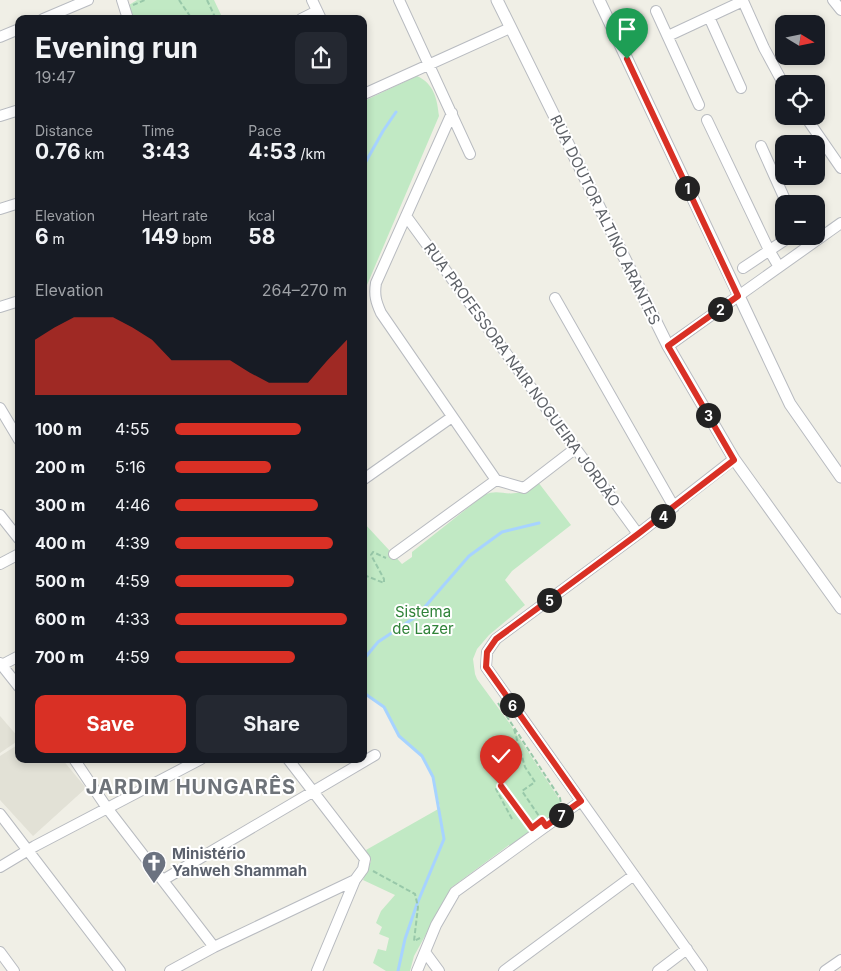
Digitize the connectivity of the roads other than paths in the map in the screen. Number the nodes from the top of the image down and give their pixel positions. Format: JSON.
{"nodes":[{"id":1,"x":88,"y":0,"type":"edge"},
{"id":2,"x":122,"y":0,"type":"edge"},
{"id":3,"x":312,"y":0,"type":"edge"},
{"id":4,"x":399,"y":0,"type":"edge"},
{"id":5,"x":497,"y":0,"type":"edge"},
{"id":6,"x":599,"y":0,"type":"edge"},
{"id":7,"x":834,"y":0,"type":"edge"},
{"id":8,"x":841,"y":10,"type":"edge"},
{"id":9,"x":656,"y":11,"type":"dead end"},
{"id":10,"x":52,"y":15,"type":"edge"},
{"id":11,"x":127,"y":15,"type":"edge"},
{"id":12,"x":319,"y":15,"type":"edge"},
{"id":13,"x":709,"y":17,"type":"junction"},
{"id":14,"x":510,"y":28,"type":"junction"},
{"id":15,"x":15,"y":31,"type":"edge"},
{"id":16,"x":668,"y":36,"type":"junction"},
{"id":17,"x":0,"y":37,"type":"edge"},
{"id":18,"x":428,"y":64,"type":"junction"},
{"id":19,"x":777,"y":75,"type":"edge"},
{"id":20,"x":741,"y":88,"type":"dead end"},
{"id":21,"x":367,"y":93,"type":"edge"},
{"id":22,"x":699,"y":105,"type":"dead end"},
{"id":23,"x":15,"y":111,"type":"edge"},
{"id":24,"x":452,"y":113,"type":"junction"},
{"id":25,"x":0,"y":116,"type":"edge"},
{"id":26,"x":707,"y":120,"type":"dead end"},
{"id":27,"x":811,"y":125,"type":"edge"},
{"id":28,"x":761,"y":146,"type":"dead end"},
{"id":29,"x":470,"y":154,"type":"dead end"},
{"id":30,"x":841,"y":168,"type":"edge"},
{"id":31,"x":782,"y":195,"type":"edge"},
{"id":32,"x":15,"y":205,"type":"edge"},
{"id":33,"x":0,"y":209,"type":"edge"},
{"id":34,"x":406,"y":216,"type":"junction"},
{"id":35,"x":841,"y":223,"type":"edge"},
{"id":36,"x":777,"y":245,"type":"edge"},
{"id":37,"x":769,"y":250,"type":"junction"},
{"id":38,"x":779,"y":267,"type":"junction"},
{"id":39,"x":743,"y":268,"type":"dead end"},
{"id":40,"x":738,"y":296,"type":"junction"},
{"id":41,"x":555,"y":298,"type":"dead end"},
{"id":42,"x":15,"y":302,"type":"edge"},
{"id":43,"x":0,"y":307,"type":"edge"},
{"id":44,"x":668,"y":346,"type":"junction"},
{"id":45,"x":0,"y":408,"type":"edge"},
{"id":46,"x":452,"y":417,"type":"junction"},
{"id":47,"x":15,"y":433,"type":"edge"},
{"id":48,"x":576,"y":448,"type":"junction"},
{"id":49,"x":734,"y":460,"type":"junction"},
{"id":50,"x":841,"y":476,"type":"edge"},
{"id":51,"x":367,"y":477,"type":"edge"},
{"id":52,"x":496,"y":480,"type":"junction"},
{"id":53,"x":674,"y":507,"type":"junction"},
{"id":54,"x":0,"y":515,"type":"edge"},
{"id":55,"x":15,"y":534,"type":"edge"},
{"id":56,"x":638,"y":534,"type":"junction"},
{"id":57,"x":15,"y":556,"type":"edge"},
{"id":58,"x":390,"y":556,"type":"road end"},
{"id":59,"x":0,"y":564,"type":"edge"},
{"id":60,"x":841,"y":608,"type":"edge"},
{"id":61,"x":15,"y":658,"type":"edge"},
{"id":62,"x":1,"y":665,"type":"edge"},
{"id":63,"x":15,"y":682,"type":"edge"},
{"id":64,"x":376,"y":756,"type":"dead end"},
{"id":65,"x":367,"y":761,"type":"edge"},
{"id":66,"x":77,"y":763,"type":"edge"},
{"id":67,"x":193,"y":763,"type":"edge"},
{"id":68,"x":291,"y":763,"type":"edge"},
{"id":69,"x":364,"y":763,"type":"edge"},
{"id":70,"x":313,"y":792,"type":"junction"},
{"id":71,"x":581,"y":801,"type":"junction"},
{"id":72,"x":107,"y":808,"type":"junction"},
{"id":73,"x":0,"y":814,"type":"edge"},
{"id":74,"x":28,"y":849,"type":"junction"},
{"id":75,"x":0,"y":867,"type":"edge"},
{"id":76,"x":634,"y":875,"type":"junction"},
{"id":77,"x":163,"y":880,"type":"junction"},
{"id":78,"x":354,"y":880,"type":"junction"},
{"id":79,"x":214,"y":947,"type":"junction"},
{"id":80,"x":687,"y":949,"type":"junction"},
{"id":81,"x":0,"y":952,"type":"edge"},
{"id":82,"x":425,"y":952,"type":"junction"},
{"id":83,"x":841,"y":960,"type":"edge"},
{"id":84,"x":14,"y":971,"type":"edge"},
{"id":85,"x":120,"y":971,"type":"edge"},
{"id":86,"x":170,"y":971,"type":"edge"},
{"id":87,"x":317,"y":971,"type":"edge"},
{"id":88,"x":417,"y":971,"type":"edge"},
{"id":89,"x":439,"y":971,"type":"edge"},
{"id":90,"x":504,"y":971,"type":"edge"},
{"id":91,"x":658,"y":971,"type":"edge"},
{"id":92,"x":702,"y":971,"type":"edge"},
{"id":93,"x":825,"y":971,"type":"edge"}],
"edges":[{"from":1,"to":10,"type":"street"},
{"from":2,"to":11,"type":"street"},
{"from":3,"to":12,"type":"street"},
{"from":4,"to":18,"type":"street"},
{"from":5,"to":14,"type":"street","name":"RUA DOUTOR ALTINO ARANTES"},
{"from":6,"to":40,"type":"street"},
{"from":7,"to":8,"type":"street"},
{"from":9,"to":16,"type":"street"},
{"from":13,"to":16,"type":"street"},
{"from":13,"to":19,"type":"street"},
{"from":13,"to":20,"type":"street"},
{"from":14,"to":18,"type":"street"},
{"from":14,"to":44,"type":"street","name":"RUA DOUTOR ALTINO ARANTES"},
{"from":15,"to":17,"type":"street"},
{"from":16,"to":22,"type":"street"},
{"from":18,"to":21,"type":"street"},
{"from":18,"to":24,"type":"street"},
{"from":23,"to":25,"type":"street"},
{"from":24,"to":29,"type":"street"},
{"from":24,"to":34,"type":"street"},
{"from":26,"to":37,"type":"street"},
{"from":27,"to":30,"type":"street"},
{"from":28,"to":31,"type":"street"},
{"from":32,"to":33,"type":"street"},
{"from":34,"to":46,"type":"street"},
{"from":34,"to":48,"type":"street","name":"RUA PROFESSORA NAIR NOGUEIRA JORDÃO"},
{"from":35,"to":38,"type":"street"},
{"from":36,"to":37,"type":"street"},
{"from":37,"to":38,"type":"street"},
{"from":37,"to":39,"type":"street"},
{"from":38,"to":40,"type":"street"},
{"from":40,"to":44,"type":"street"},
{"from":40,"to":50,"type":"street"},
{"from":41,"to":53,"type":"street"},
{"from":42,"to":43,"type":"street"},
{"from":44,"to":49,"type":"street","name":"RUA DOUTOR ALTINO ARANTES"},
{"from":45,"to":47,"type":"street"},
{"from":46,"to":51,"type":"street"},
{"from":46,"to":52,"type":"street"},
{"from":48,"to":52,"type":"street"},
{"from":48,"to":56,"type":"street","name":"RUA PROFESSORA NAIR NOGUEIRA JORDÃO"},
{"from":49,"to":53,"type":"street"},
{"from":49,"to":60,"type":"street","name":"RUA DOUTOR ALTINO ARANTES"},
{"from":52,"to":58,"type":"street"},
{"from":53,"to":56,"type":"street"},
{"from":54,"to":55,"type":"street"},
{"from":56,"to":71,"type":"street"},
{"from":57,"to":59,"type":"street"},
{"from":61,"to":62,"type":"street"},
{"from":62,"to":63,"type":"street"},
{"from":64,"to":65,"type":"street"},
{"from":66,"to":72,"type":"street"},
{"from":67,"to":72,"type":"street"},
{"from":68,"to":70,"type":"street"},
{"from":69,"to":70,"type":"street"},
{"from":70,"to":77,"type":"street"},
{"from":70,"to":78,"type":"street"},
{"from":71,"to":76,"type":"street"},
{"from":71,"to":82,"type":"street"},
{"from":72,"to":74,"type":"street"},
{"from":72,"to":77,"type":"street"},
{"from":73,"to":74,"type":"street"},
{"from":74,"to":75,"type":"street"},
{"from":74,"to":85,"type":"street"},
{"from":76,"to":80,"type":"street"},
{"from":76,"to":90,"type":"street"},
{"from":77,"to":79,"type":"street"},
{"from":78,"to":79,"type":"street"},
{"from":78,"to":87,"type":"street"},
{"from":79,"to":86,"type":"street"},
{"from":80,"to":91,"type":"street"},
{"from":80,"to":92,"type":"street"},
{"from":81,"to":84,"type":"street"},
{"from":82,"to":88,"type":"street"},
{"from":82,"to":89,"type":"street"},
{"from":83,"to":93,"type":"street"}]}
